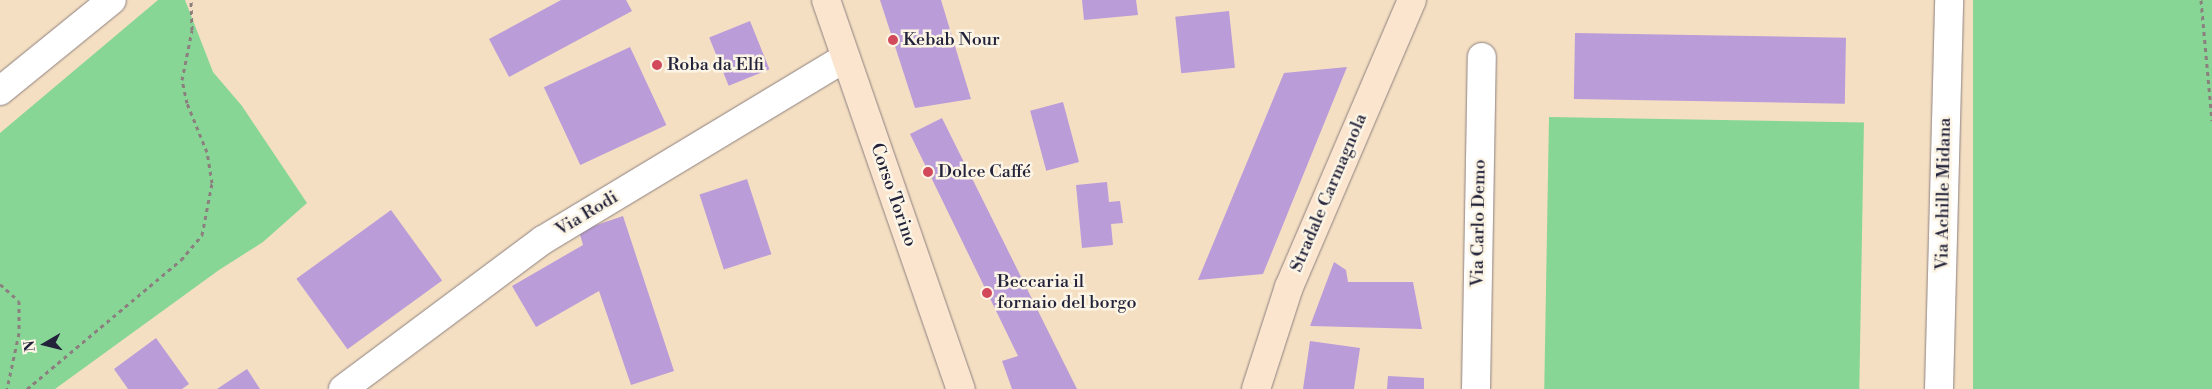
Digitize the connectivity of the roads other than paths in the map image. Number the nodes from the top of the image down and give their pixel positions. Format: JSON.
{"nodes":[{"id":1,"x":112,"y":0,"type":"edge"},
{"id":2,"x":826,"y":0,"type":"edge"},
{"id":3,"x":1412,"y":0,"type":"edge"},
{"id":4,"x":1950,"y":0,"type":"edge"},
{"id":5,"x":1482,"y":57,"type":"dead end"},
{"id":6,"x":845,"y":58,"type":"junction"},
{"id":7,"x":0,"y":91,"type":"edge"},
{"id":8,"x":343,"y":389,"type":"edge"},
{"id":9,"x":961,"y":389,"type":"edge"},
{"id":10,"x":1256,"y":389,"type":"edge"},
{"id":11,"x":1476,"y":389,"type":"edge"},
{"id":12,"x":1939,"y":389,"type":"edge"}],
"edges":[{"from":1,"to":7,"type":"street"},
{"from":2,"to":6,"type":"main road","name":"Corso Torino"},
{"from":3,"to":10,"type":"main road","name":"Stradale Carmagnola"},
{"from":4,"to":12,"type":"street","name":"Via Achille Midana"},
{"from":5,"to":11,"type":"street","name":"Via Carlo Demo"},
{"from":6,"to":8,"type":"street","name":"Via Rodi"},
{"from":6,"to":9,"type":"main road","name":"Corso Torino"}]}
